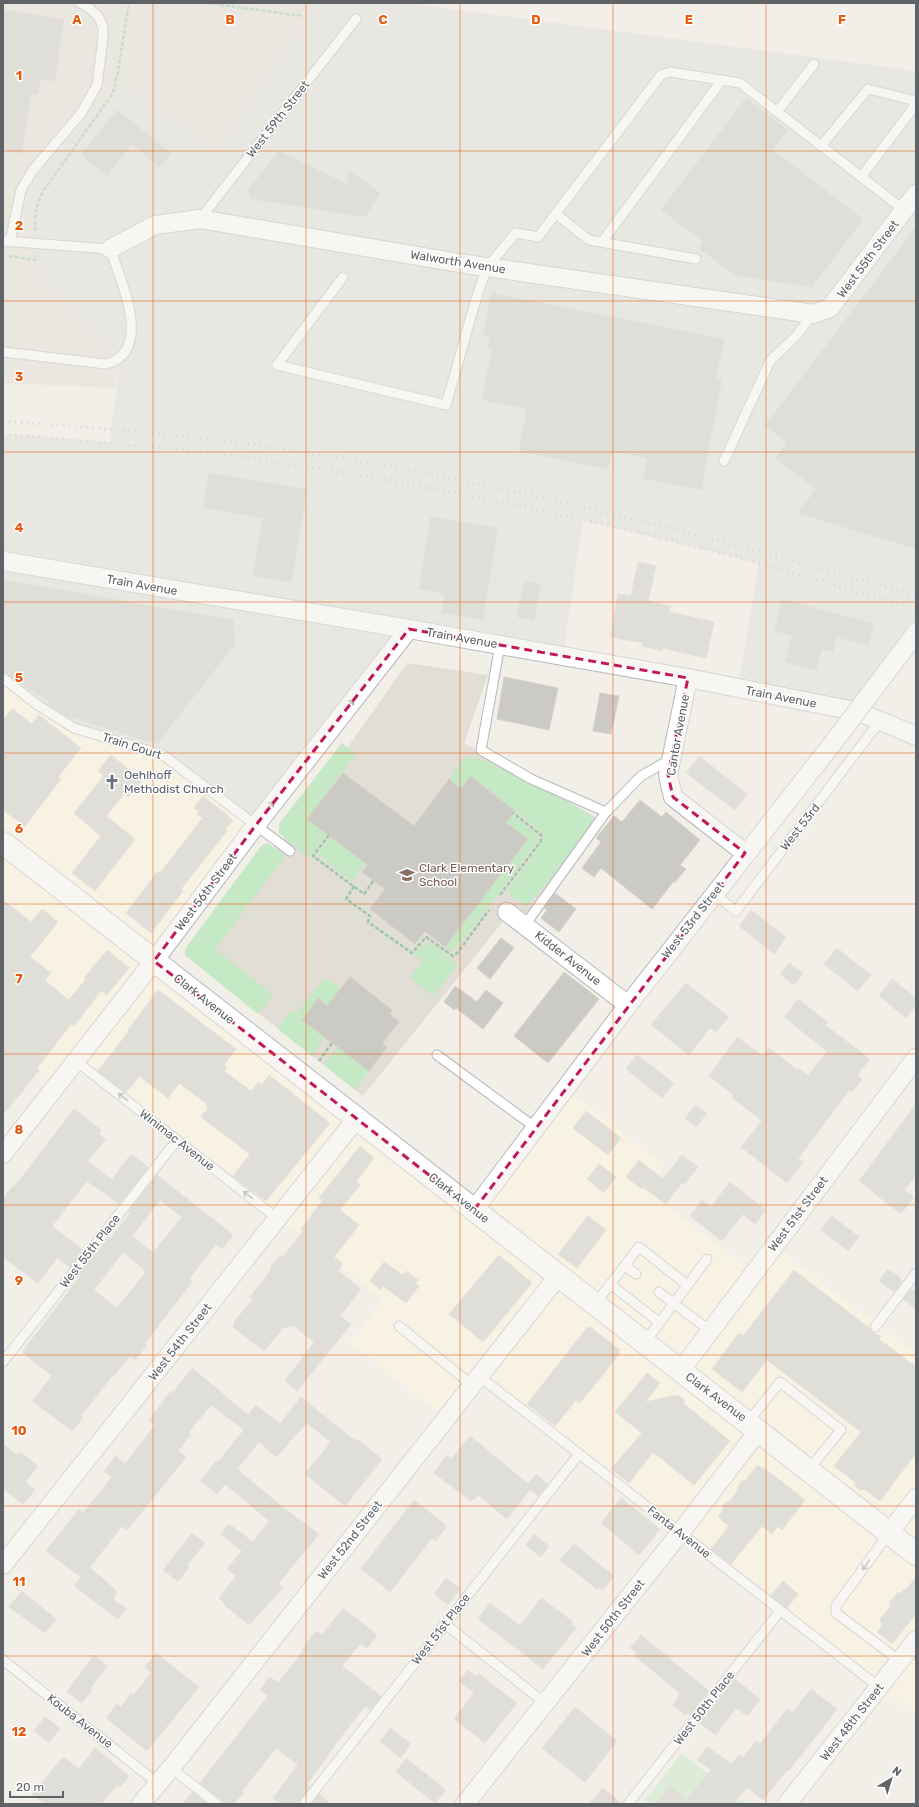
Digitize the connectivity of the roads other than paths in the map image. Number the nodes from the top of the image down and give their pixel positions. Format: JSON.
{"nodes":[{"id":1,"x":80,"y":3,"type":"edge"},
{"id":2,"x":356,"y":19,"type":"dead end"},
{"id":3,"x":814,"y":64,"type":"dead end"},
{"id":4,"x":722,"y":80,"type":"junction"},
{"id":5,"x":777,"y":112,"type":"junction"},
{"id":6,"x":821,"y":146,"type":"junction"},
{"id":7,"x":861,"y":177,"type":"junction"},
{"id":8,"x":916,"y":194,"type":"edge"},
{"id":9,"x":904,"y":210,"type":"junction"},
{"id":10,"x":556,"y":214,"type":"junction"},
{"id":11,"x":200,"y":219,"type":"junction"},
{"id":12,"x":6,"y":241,"type":"edge"},
{"id":13,"x":602,"y":242,"type":"junction"},
{"id":14,"x":110,"y":249,"type":"junction"},
{"id":15,"x":696,"y":259,"type":"dead end"},
{"id":16,"x":487,"y":267,"type":"junction"},
{"id":17,"x":343,"y":277,"type":"dead end"},
{"id":18,"x":813,"y":314,"type":"junction"},
{"id":19,"x":3,"y":352,"type":"edge"},
{"id":20,"x":724,"y":461,"type":"dead end"},
{"id":21,"x":3,"y":561,"type":"edge"},
{"id":22,"x":409,"y":629,"type":"junction"},
{"id":23,"x":916,"y":633,"type":"edge"},
{"id":24,"x":500,"y":645,"type":"junction"},
{"id":25,"x":3,"y":678,"type":"edge"},
{"id":26,"x":688,"y":678,"type":"junction"},
{"id":27,"x":880,"y":721,"type":"junction"},
{"id":28,"x":916,"y":736,"type":"edge"},
{"id":29,"x":672,"y":758,"type":"junction"},
{"id":30,"x":606,"y":812,"type":"junction"},
{"id":31,"x":256,"y":825,"type":"junction"},
{"id":32,"x":3,"y":843,"type":"edge"},
{"id":33,"x":290,"y":851,"type":"dead end"},
{"id":34,"x":745,"y":853,"type":"junction"},
{"id":35,"x":714,"y":894,"type":"junction"},
{"id":36,"x":498,"y":907,"type":"road end"},
{"id":37,"x":525,"y":925,"type":"junction"},
{"id":38,"x":154,"y":961,"type":"junction"},
{"id":39,"x":628,"y":1005,"type":"junction"},
{"id":40,"x":437,"y":1055,"type":"dead end"},
{"id":41,"x":916,"y":1058,"type":"edge"},
{"id":42,"x":76,"y":1061,"type":"junction"},
{"id":43,"x":357,"y":1118,"type":"junction"},
{"id":44,"x":536,"y":1128,"type":"junction"},
{"id":45,"x":177,"y":1140,"type":"junction"},
{"id":46,"x":3,"y":1154,"type":"edge"},
{"id":47,"x":474,"y":1210,"type":"junction"},
{"id":48,"x":278,"y":1218,"type":"junction"},
{"id":49,"x":708,"y":1259,"type":"dead end"},
{"id":50,"x":625,"y":1266,"type":"junction"},
{"id":51,"x":916,"y":1273,"type":"edge"},
{"id":52,"x":636,"y":1274,"type":"dead end"},
{"id":53,"x":559,"y":1275,"type":"junction"},
{"id":54,"x":610,"y":1284,"type":"junction"},
{"id":55,"x":687,"y":1285,"type":"junction"},
{"id":56,"x":659,"y":1292,"type":"dead end"},
{"id":57,"x":673,"y":1303,"type":"junction"},
{"id":58,"x":595,"y":1304,"type":"junction"},
{"id":59,"x":659,"y":1322,"type":"junction"},
{"id":60,"x":399,"y":1326,"type":"dead end"},
{"id":61,"x":876,"y":1327,"type":"dead end"},
{"id":62,"x":710,"y":1331,"type":"junction"},
{"id":63,"x":645,"y":1342,"type":"junction"},
{"id":64,"x":3,"y":1362,"type":"edge"},
{"id":65,"x":681,"y":1370,"type":"junction"},
{"id":66,"x":476,"y":1381,"type":"junction"},
{"id":67,"x":753,"y":1426,"type":"junction"},
{"id":68,"x":579,"y":1454,"type":"junction"},
{"id":69,"x":809,"y":1469,"type":"junction"},
{"id":70,"x":916,"y":1498,"type":"edge"},
{"id":71,"x":680,"y":1533,"type":"junction"},
{"id":72,"x":889,"y":1533,"type":"junction"},
{"id":73,"x":916,"y":1554,"type":"edge"},
{"id":74,"x":3,"y":1565,"type":"edge"},
{"id":75,"x":780,"y":1611,"type":"junction"},
{"id":76,"x":445,"y":1624,"type":"junction"},
{"id":77,"x":916,"y":1640,"type":"edge"},
{"id":78,"x":3,"y":1660,"type":"edge"},
{"id":79,"x":900,"y":1661,"type":"junction"},
{"id":80,"x":879,"y":1687,"type":"junction"},
{"id":81,"x":545,"y":1703,"type":"junction"},
{"id":82,"x":171,"y":1768,"type":"junction"},
{"id":83,"x":157,"y":1783,"type":"junction"},
{"id":84,"x":141,"y":1804,"type":"edge"},
{"id":85,"x":217,"y":1804,"type":"edge"},
{"id":86,"x":304,"y":1804,"type":"edge"},
{"id":87,"x":465,"y":1804,"type":"edge"},
{"id":88,"x":628,"y":1804,"type":"edge"},
{"id":89,"x":787,"y":1804,"type":"edge"}],
"edges":[{"from":1,"to":12,"type":"lane"},
{"from":2,"to":11,"type":"lane","name":"West 59th Street"},
{"from":3,"to":5,"type":"lane"},
{"from":4,"to":5,"type":"lane"},
{"from":4,"to":10,"type":"lane"},
{"from":4,"to":13,"type":"lane"},
{"from":5,"to":6,"type":"lane"},
{"from":6,"to":7,"type":"lane"},
{"from":6,"to":7,"type":"lane"},
{"from":7,"to":9,"type":"lane"},
{"from":8,"to":9,"type":"street","name":"West 55th Street"},
{"from":9,"to":18,"type":"street","name":"West 55th Street"},
{"from":10,"to":13,"type":"lane"},
{"from":10,"to":16,"type":"lane"},
{"from":11,"to":14,"type":"street","name":"Walworth Avenue"},
{"from":11,"to":16,"type":"street","name":"Walworth Avenue"},
{"from":12,"to":14,"type":"lane"},
{"from":13,"to":15,"type":"lane"},
{"from":14,"to":19,"type":"lane"},
{"from":16,"to":17,"type":"lane"},
{"from":16,"to":18,"type":"street","name":"Walworth Avenue"},
{"from":18,"to":20,"type":"lane"},
{"from":21,"to":22,"type":"street","name":"Train Avenue"},
{"from":22,"to":24,"type":"street","name":"Train Avenue"},
{"from":31,"to":22,"type":"street","name":"West 56th Street","one_way":true},
{"from":23,"to":34,"type":"street","name":"West 53rd Street","bridge":true},
{"from":24,"to":26,"type":"street","name":"Train Avenue"},
{"from":24,"to":30,"type":"lane"},
{"from":25,"to":31,"type":"lane","name":"Train Court"},
{"from":26,"to":27,"type":"street","name":"Train Avenue"},
{"from":26,"to":29,"type":"street","name":"Cantor Avenue"},
{"from":27,"to":28,"type":"street","name":"Train Avenue"},
{"from":27,"to":35,"type":"lane","name":"West 53rd"},
{"from":29,"to":30,"type":"lane"},
{"from":29,"to":34,"type":"street","name":"Cantor Avenue"},
{"from":30,"to":37,"type":"lane"},
{"from":31,"to":33,"type":"lane","name":"Train Court"},
{"from":31,"to":38,"type":"street","name":"West 56th Street"},
{"from":32,"to":38,"type":"street","name":"Clark Avenue"},
{"from":34,"to":35,"type":"street","name":"West 53rd Street"},
{"from":35,"to":39,"type":"street","name":"West 53rd Street"},
{"from":36,"to":37,"type":"street","name":"Kidder Avenue"},
{"from":37,"to":39,"type":"street","name":"Kidder Avenue"},
{"from":38,"to":42,"type":"street","name":"West 56th Street"},
{"from":38,"to":43,"type":"street","name":"Clark Avenue"},
{"from":39,"to":44,"type":"street","name":"West 53rd Street"},
{"from":40,"to":44,"type":"lane"},
{"from":41,"to":62,"type":"street","name":"West 51st Street"},
{"from":45,"to":42,"type":"lane","name":"Winimac Avenue","one_way":true},
{"from":42,"to":46,"type":"street","name":"West 56th Street"},
{"from":43,"to":47,"type":"street","name":"Clark Avenue"},
{"from":43,"to":48,"type":"street","name":"West 54th Street"},
{"from":44,"to":47,"type":"street","name":"West 53rd Street"},
{"from":48,"to":45,"type":"lane","name":"Winimac Avenue","one_way":true},
{"from":45,"to":64,"type":"lane","name":"West 55th Place"},
{"from":47,"to":53,"type":"street","name":"Clark Avenue"},
{"from":48,"to":74,"type":"street","name":"West 54th Street"},
{"from":49,"to":55,"type":"lane"},
{"from":50,"to":52,"type":"lane"},
{"from":50,"to":54,"type":"lane"},
{"from":50,"to":55,"type":"lane"},
{"from":51,"to":61,"type":"lane"},
{"from":53,"to":58,"type":"street","name":"Clark Avenue"},
{"from":53,"to":66,"type":"street","name":"West 52nd Street"},
{"from":54,"to":58,"type":"lane"},
{"from":54,"to":59,"type":"lane"},
{"from":55,"to":57,"type":"lane"},
{"from":56,"to":57,"type":"lane"},
{"from":57,"to":59,"type":"lane"},
{"from":57,"to":62,"type":"lane"},
{"from":58,"to":63,"type":"street","name":"Clark Avenue"},
{"from":59,"to":63,"type":"lane"},
{"from":60,"to":66,"type":"lane","name":"Fanta Avenue"},
{"from":62,"to":65,"type":"street","name":"West 51st Street"},
{"from":63,"to":65,"type":"street","name":"Clark Avenue"},
{"from":65,"to":67,"type":"street","name":"Clark Avenue"},
{"from":66,"to":68,"type":"lane","name":"Fanta Avenue"},
{"from":66,"to":82,"type":"street","name":"West 52nd Street"},
{"from":67,"to":69,"type":"street","name":"Clark Avenue"},
{"from":67,"to":69,"type":"lane"},
{"from":67,"to":71,"type":"street","name":"West 50th Street"},
{"from":68,"to":71,"type":"lane","name":"Fanta Avenue"},
{"from":68,"to":76,"type":"lane","name":"West 51st Place"},
{"from":69,"to":72,"type":"street","name":"Clark Avenue"},
{"from":70,"to":72,"type":"street"},
{"from":71,"to":75,"type":"lane","name":"Fanta Avenue"},
{"from":71,"to":81,"type":"street","name":"West 50th Street"},
{"from":72,"to":73,"type":"street","name":"Clark Avenue"},
{"from":72,"to":79,"type":"lane","one_way":true},
{"from":75,"to":80,"type":"lane","name":"Fanta Avenue"},
{"from":75,"to":88,"type":"lane","name":"West 50th Place"},
{"from":76,"to":81,"type":"lane"},
{"from":76,"to":86,"type":"lane","name":"West 51st Place"},
{"from":77,"to":79,"type":"street","name":"West 48th Street"},
{"from":78,"to":83,"type":"lane","name":"Kouba Avenue"},
{"from":79,"to":80,"type":"street","name":"West 48th Street"},
{"from":80,"to":89,"type":"street","name":"West 48th Street"},
{"from":81,"to":87,"type":"street","name":"West 50th Street"},
{"from":82,"to":83,"type":"street","name":"West 52nd Street"},
{"from":82,"to":85,"type":"lane"},
{"from":83,"to":84,"type":"street","name":"West 52nd Street"}]}
